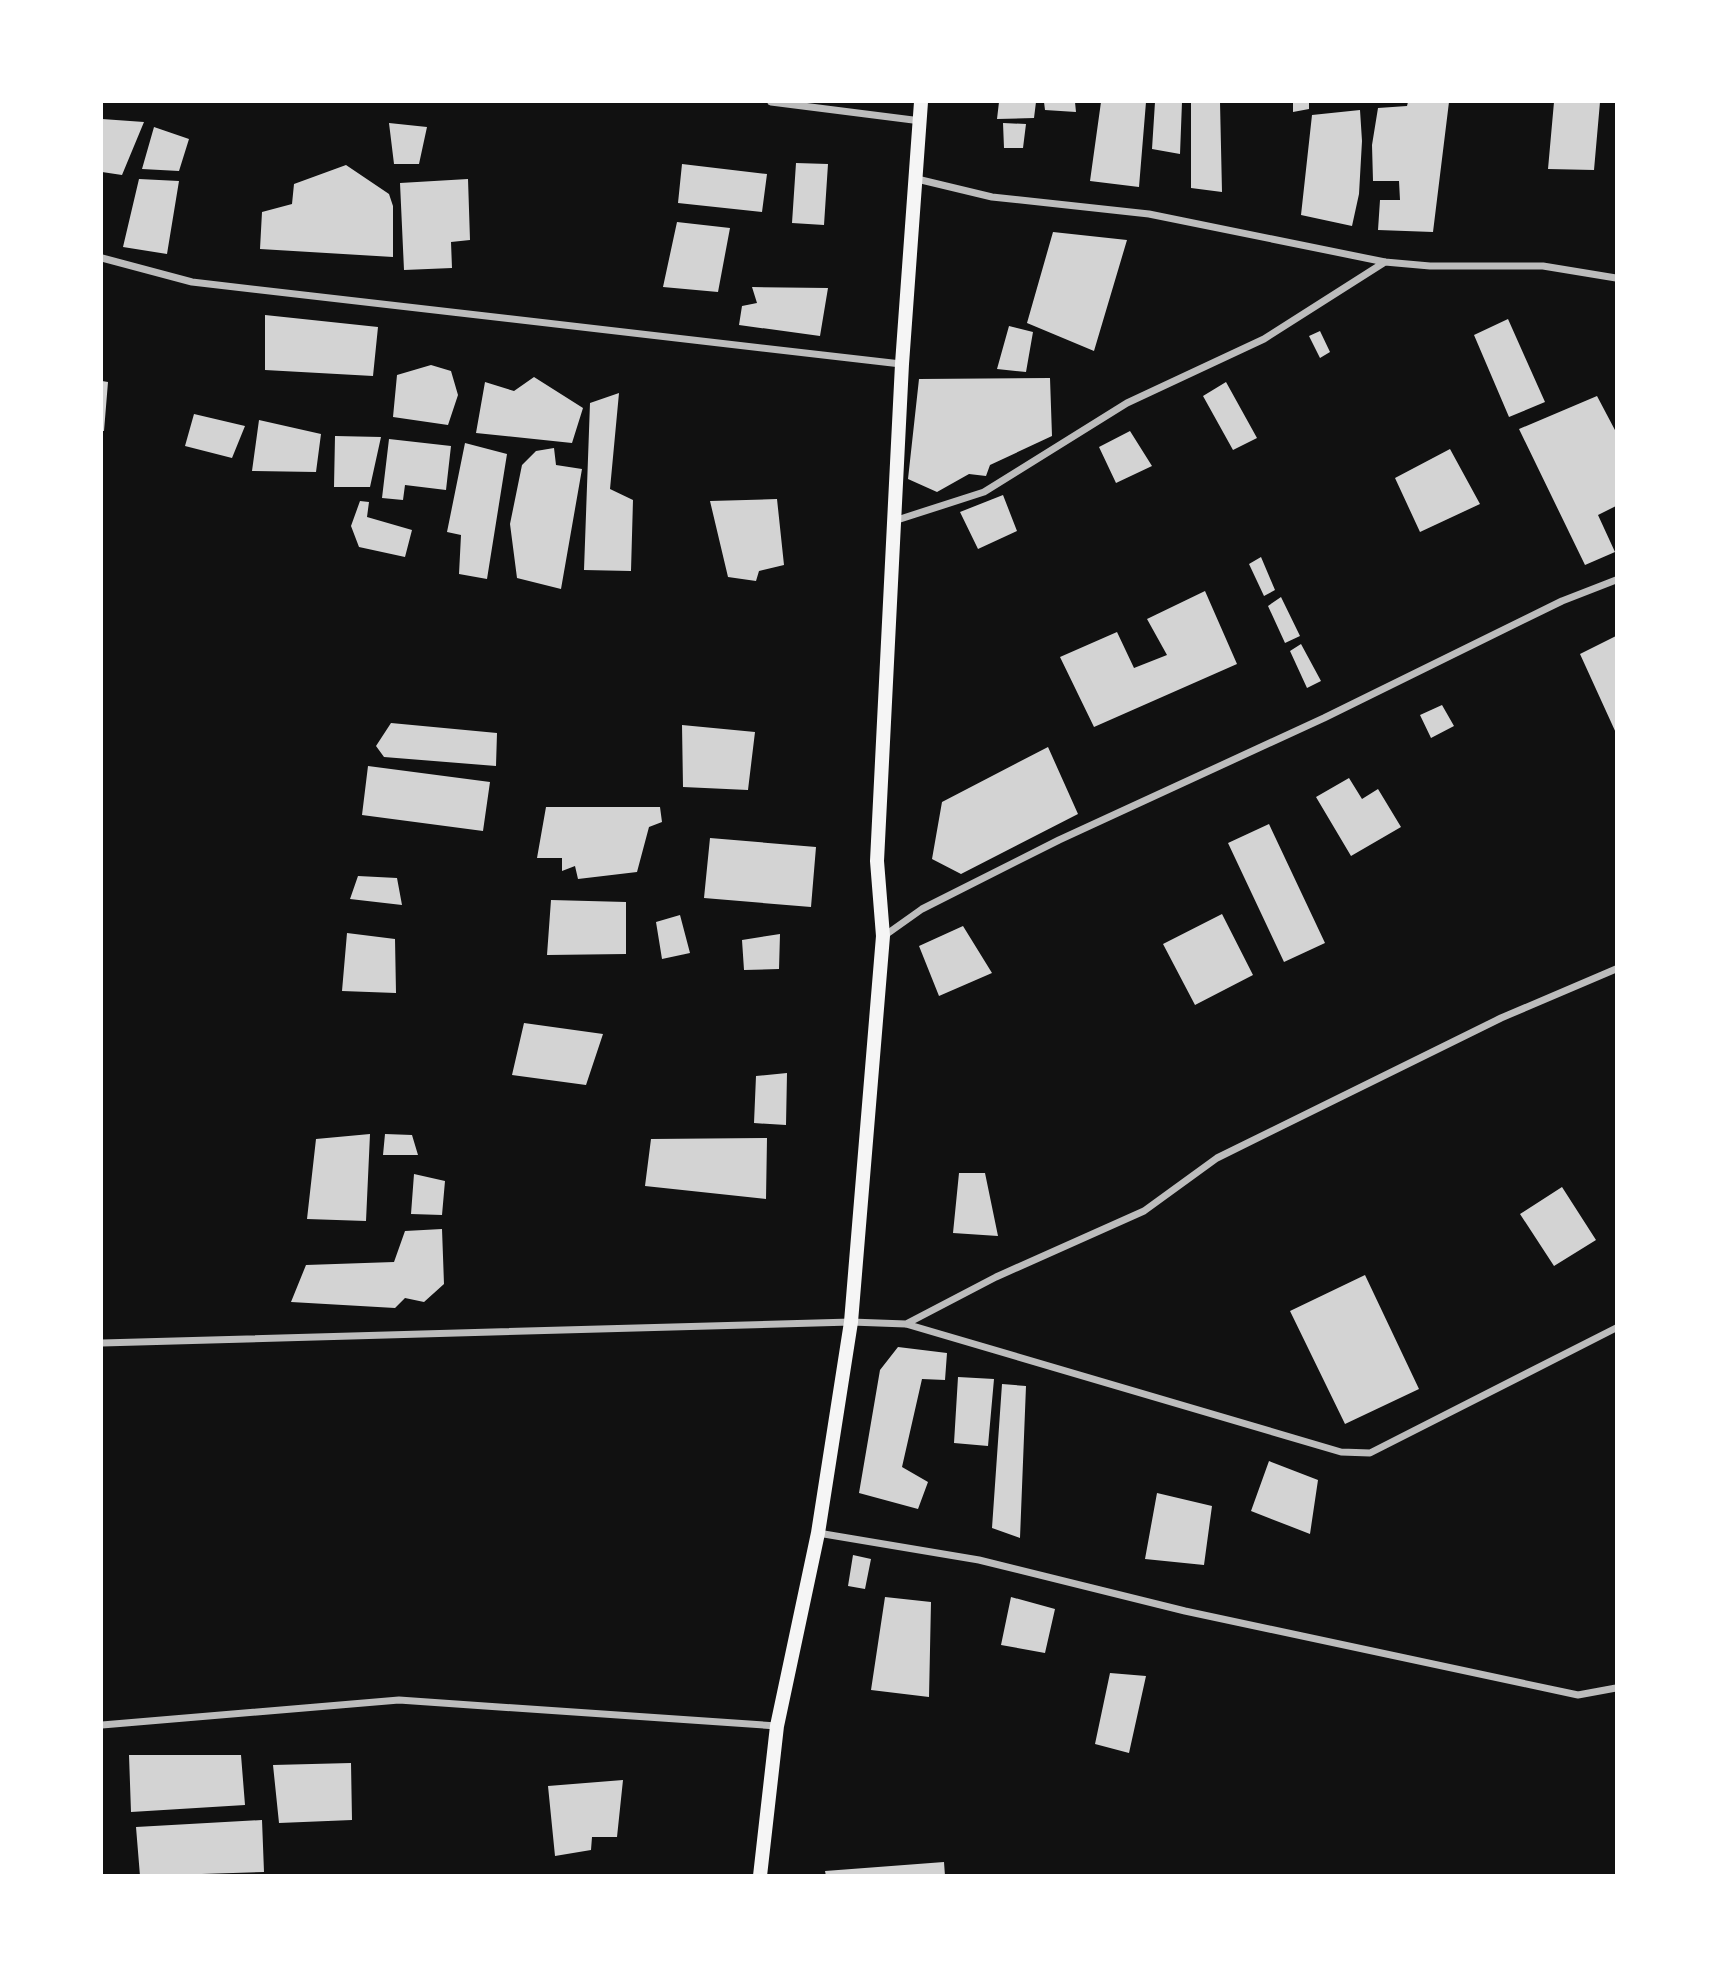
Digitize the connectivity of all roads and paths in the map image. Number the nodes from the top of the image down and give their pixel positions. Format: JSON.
{"nodes":[{"id":1,"x":771,"y":102,"type":"edge"},
{"id":2,"x":921,"y":102,"type":"edge"},
{"id":3,"x":921,"y":121,"type":"junction"},
{"id":4,"x":917,"y":179,"type":"junction"},
{"id":5,"x":102,"y":258,"type":"edge"},
{"id":6,"x":1385,"y":262,"type":"junction"},
{"id":7,"x":1616,"y":278,"type":"edge"},
{"id":8,"x":902,"y":364,"type":"junction"},
{"id":9,"x":894,"y":521,"type":"junction"},
{"id":10,"x":1616,"y":580,"type":"edge"},
{"id":11,"x":883,"y":936,"type":"junction"},
{"id":12,"x":1616,"y":969,"type":"edge"},
{"id":13,"x":851,"y":1322,"type":"junction"},
{"id":14,"x":906,"y":1324,"type":"junction"},
{"id":15,"x":1616,"y":1328,"type":"edge"},
{"id":16,"x":102,"y":1343,"type":"edge"},
{"id":17,"x":818,"y":1533,"type":"junction"},
{"id":18,"x":1616,"y":1688,"type":"edge"},
{"id":19,"x":102,"y":1725,"type":"edge"},
{"id":20,"x":776,"y":1726,"type":"junction"},
{"id":21,"x":760,"y":1875,"type":"edge"}],
"edges":[{"from":1,"to":3,"type":"street"},
{"from":2,"to":3,"type":"main road"},
{"from":3,"to":4,"type":"main road"},
{"from":4,"to":6,"type":"street"},
{"from":4,"to":8,"type":"main road"},
{"from":5,"to":8,"type":"street"},
{"from":6,"to":7,"type":"street"},
{"from":6,"to":9,"type":"street"},
{"from":8,"to":9,"type":"main road"},
{"from":9,"to":11,"type":"main road"},
{"from":10,"to":11,"type":"street"},
{"from":11,"to":13,"type":"main road"},
{"from":12,"to":14,"type":"street"},
{"from":13,"to":14,"type":"street"},
{"from":13,"to":16,"type":"street"},
{"from":13,"to":17,"type":"main road"},
{"from":14,"to":15,"type":"street"},
{"from":17,"to":18,"type":"street"},
{"from":17,"to":20,"type":"main road"},
{"from":19,"to":20,"type":"street"},
{"from":20,"to":21,"type":"main road"}]}
